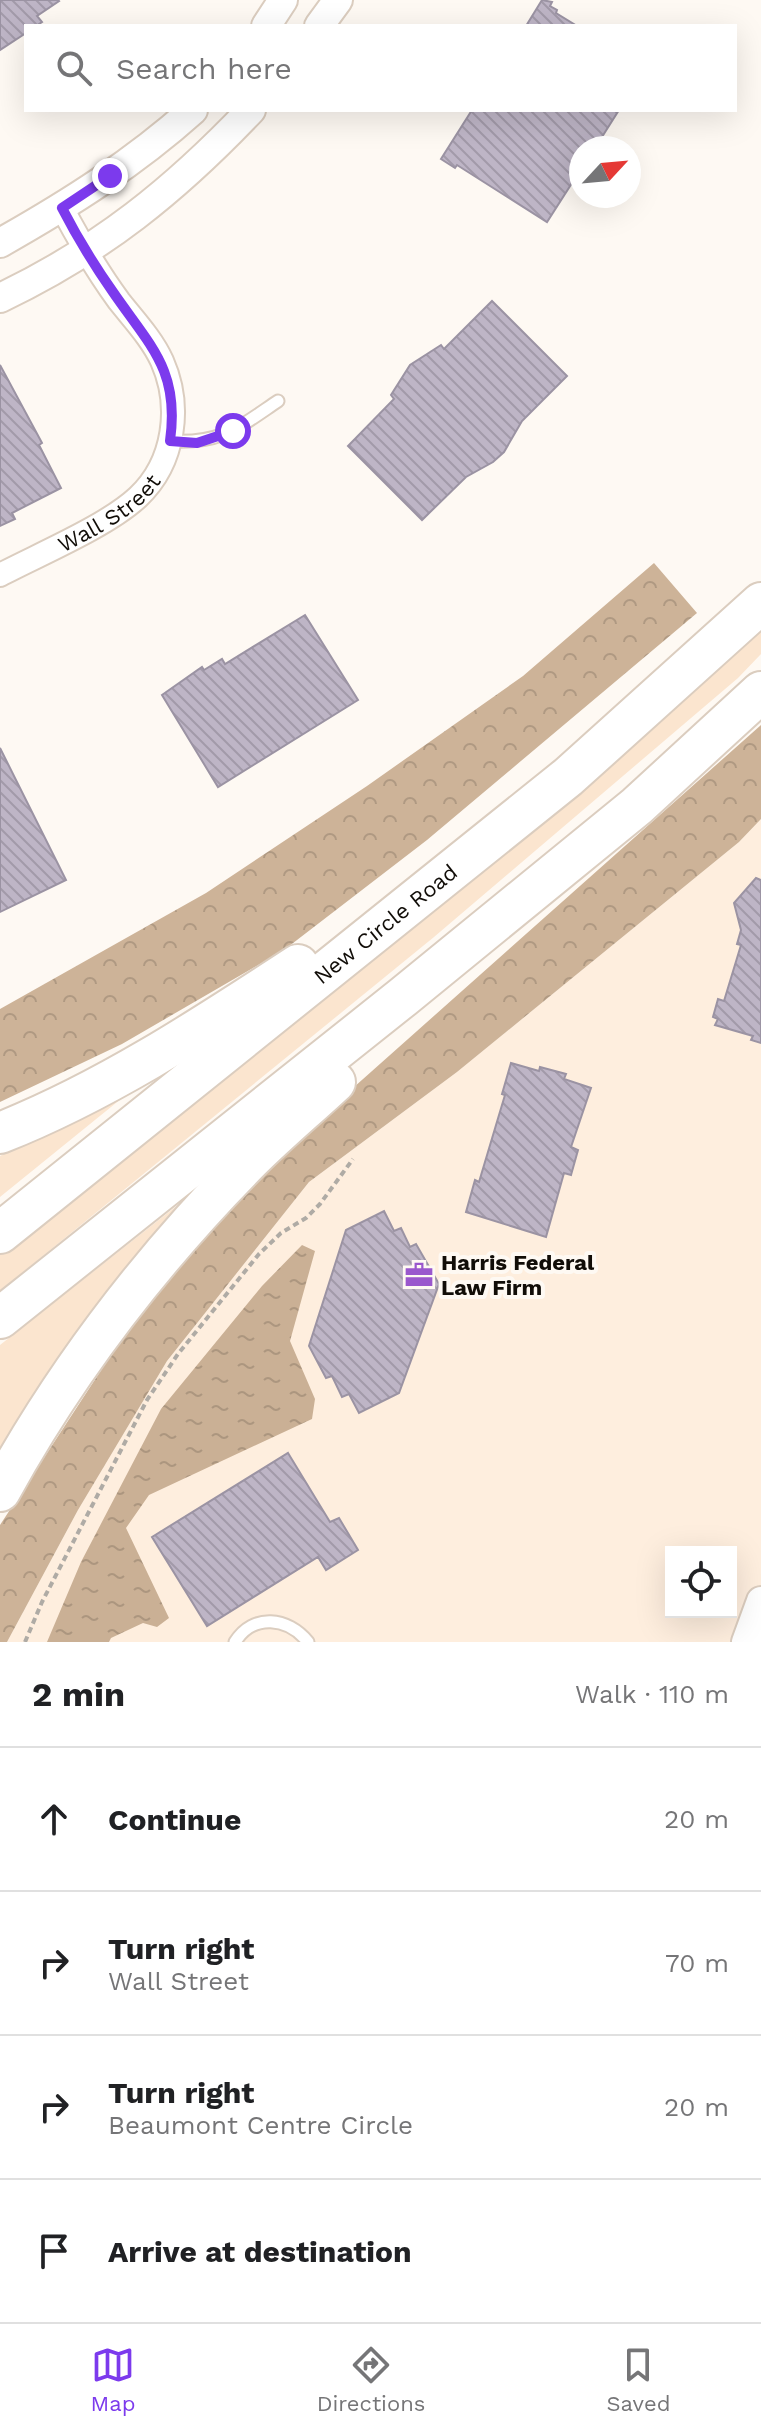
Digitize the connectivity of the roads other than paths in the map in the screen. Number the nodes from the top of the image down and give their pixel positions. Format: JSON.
{"nodes":[{"id":1,"x":283,"y":0,"type":"edge"},
{"id":2,"x":338,"y":0,"type":"edge"},
{"id":3,"x":267,"y":24,"type":"edge"},
{"id":4,"x":320,"y":24,"type":"edge"},
{"id":5,"x":191,"y":112,"type":"edge"},
{"id":6,"x":249,"y":112,"type":"edge"},
{"id":7,"x":62,"y":208,"type":"junction"},
{"id":8,"x":0,"y":243,"type":"edge"},
{"id":9,"x":86,"y":253,"type":"junction"},
{"id":10,"x":0,"y":298,"type":"edge"},
{"id":11,"x":278,"y":401,"type":"dead end"},
{"id":12,"x":170,"y":441,"type":"junction"},
{"id":13,"x":0,"y":575,"type":"edge"},
{"id":14,"x":761,"y":603,"type":"edge"},
{"id":15,"x":761,"y":692,"type":"edge"},
{"id":16,"x":637,"y":806,"type":"junction"},
{"id":17,"x":512,"y":823,"type":"junction"},
{"id":18,"x":0,"y":1133,"type":"edge"},
{"id":19,"x":0,"y":1233,"type":"edge"},
{"id":20,"x":0,"y":1318,"type":"edge"},
{"id":21,"x":0,"y":1491,"type":"edge"},
{"id":22,"x":761,"y":1601,"type":"edge"},
{"id":23,"x":235,"y":1642,"type":"edge"},
{"id":24,"x":308,"y":1642,"type":"edge"},
{"id":25,"x":746,"y":1642,"type":"edge"}],
"edges":[{"from":1,"to":3,"type":"street"},
{"from":2,"to":4,"type":"street"},
{"from":5,"to":7,"type":"street"},
{"from":6,"to":9,"type":"street"},
{"from":7,"to":8,"type":"street"},
{"from":7,"to":9,"type":"street","name":"Wall Street"},
{"from":9,"to":10,"type":"street"},
{"from":9,"to":12,"type":"street","name":"Wall Street"},
{"from":11,"to":12,"type":"lane"},
{"from":12,"to":13,"type":"street","name":"Wall Street"},
{"from":14,"to":17,"type":"highway","name":"New Circle Road"},
{"from":15,"to":16,"type":"highway"},
{"from":16,"to":20,"type":"highway"},
{"from":16,"to":21,"type":"highway"},
{"from":17,"to":18,"type":"highway"},
{"from":17,"to":19,"type":"highway","name":"New Circle Road"},
{"from":22,"to":25,"type":"street"},
{"from":23,"to":24,"type":"lane"}]}
